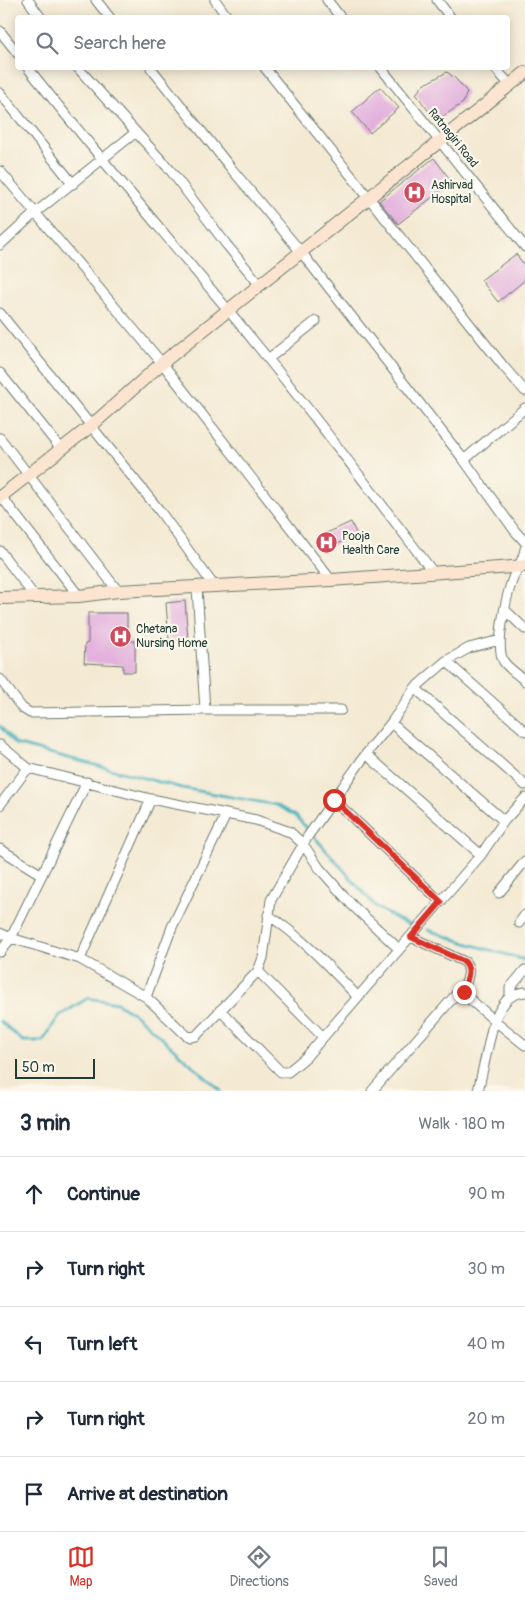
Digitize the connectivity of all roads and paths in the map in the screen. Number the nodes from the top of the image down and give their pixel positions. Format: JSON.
{"nodes":[{"id":1,"x":28,"y":0,"type":"edge"},
{"id":2,"x":96,"y":0,"type":"edge"},
{"id":3,"x":215,"y":0,"type":"edge"},
{"id":4,"x":327,"y":0,"type":"edge"},
{"id":5,"x":437,"y":0,"type":"edge"},
{"id":6,"x":39,"y":15,"type":"edge"},
{"id":7,"x":108,"y":15,"type":"edge"},
{"id":8,"x":226,"y":15,"type":"edge"},
{"id":9,"x":339,"y":15,"type":"edge"},
{"id":10,"x":449,"y":15,"type":"edge"},
{"id":11,"x":0,"y":31,"type":"edge"},
{"id":12,"x":15,"y":50,"type":"edge"},
{"id":13,"x":30,"y":70,"type":"edge"},
{"id":14,"x":80,"y":70,"type":"edge"},
{"id":15,"x":153,"y":70,"type":"edge"},
{"id":16,"x":267,"y":70,"type":"edge"},
{"id":17,"x":382,"y":70,"type":"edge"},
{"id":18,"x":497,"y":70,"type":"edge"},
{"id":19,"x":525,"y":73,"type":"edge"},
{"id":20,"x":510,"y":85,"type":"junction"},
{"id":21,"x":0,"y":94,"type":"edge"},
{"id":22,"x":136,"y":132,"type":"junction"},
{"id":23,"x":440,"y":142,"type":"junction"},
{"id":24,"x":103,"y":159,"type":"junction"},
{"id":25,"x":0,"y":171,"type":"edge"},
{"id":26,"x":73,"y":184,"type":"junction"},
{"id":27,"x":369,"y":198,"type":"junction"},
{"id":28,"x":36,"y":213,"type":"junction"},
{"id":29,"x":0,"y":246,"type":"edge"},
{"id":30,"x":525,"y":247,"type":"edge"},
{"id":31,"x":301,"y":252,"type":"junction"},
{"id":32,"x":260,"y":285,"type":"junction"},
{"id":33,"x":228,"y":310,"type":"junction"},
{"id":34,"x":0,"y":313,"type":"edge"},
{"id":35,"x":316,"y":321,"type":"dead end"},
{"id":36,"x":268,"y":359,"type":"junction"},
{"id":37,"x":162,"y":363,"type":"junction"},
{"id":38,"x":0,"y":372,"type":"edge"},
{"id":39,"x":525,"y":391,"type":"edge"},
{"id":40,"x":525,"y":408,"type":"edge"},
{"id":41,"x":91,"y":426,"type":"junction"},
{"id":42,"x":0,"y":438,"type":"edge"},
{"id":43,"x":61,"y":449,"type":"junction"},
{"id":44,"x":464,"y":460,"type":"junction"},
{"id":45,"x":28,"y":475,"type":"junction"},
{"id":46,"x":0,"y":496,"type":"edge"},
{"id":47,"x":525,"y":542,"type":"edge"},
{"id":48,"x":525,"y":549,"type":"edge"},
{"id":49,"x":0,"y":551,"type":"edge"},
{"id":50,"x":522,"y":566,"type":"edge"},
{"id":51,"x":433,"y":572,"type":"junction"},
{"id":52,"x":331,"y":580,"type":"junction"},
{"id":53,"x":214,"y":586,"type":"junction"},
{"id":54,"x":197,"y":588,"type":"junction"},
{"id":55,"x":118,"y":591,"type":"junction"},
{"id":56,"x":79,"y":596,"type":"junction"},
{"id":57,"x":35,"y":597,"type":"junction"},
{"id":58,"x":0,"y":598,"type":"edge"},
{"id":59,"x":505,"y":610,"type":"junction"},
{"id":60,"x":525,"y":629,"type":"edge"},
{"id":61,"x":500,"y":640,"type":"junction"},
{"id":62,"x":446,"y":661,"type":"junction"},
{"id":63,"x":0,"y":679,"type":"edge"},
{"id":64,"x":525,"y":680,"type":"edge"},
{"id":65,"x":416,"y":688,"type":"junction"},
{"id":66,"x":205,"y":710,"type":"junction"},
{"id":67,"x":341,"y":710,"type":"dead end"},
{"id":68,"x":391,"y":723,"type":"junction"},
{"id":69,"x":525,"y":730,"type":"edge"},
{"id":70,"x":0,"y":745,"type":"edge"},
{"id":71,"x":366,"y":754,"type":"junction"},
{"id":72,"x":28,"y":768,"type":"junction"},
{"id":73,"x":87,"y":782,"type":"junction"},
{"id":74,"x":525,"y":785,"type":"edge"},
{"id":75,"x":525,"y":798,"type":"edge"},
{"id":76,"x":151,"y":800,"type":"junction"},
{"id":77,"x":334,"y":800,"type":"junction"},
{"id":78,"x":0,"y":805,"type":"edge"},
{"id":79,"x":226,"y":815,"type":"junction"},
{"id":80,"x":504,"y":821,"type":"junction"},
{"id":81,"x":305,"y":840,"type":"junction"},
{"id":82,"x":0,"y":849,"type":"edge"},
{"id":83,"x":481,"y":855,"type":"junction"},
{"id":84,"x":525,"y":862,"type":"edge"},
{"id":85,"x":42,"y":875,"type":"junction"},
{"id":86,"x":499,"y":893,"type":"dead end"},
{"id":87,"x":441,"y":902,"type":"junction"},
{"id":88,"x":268,"y":915,"type":"junction"},
{"id":89,"x":525,"y":915,"type":"edge"},
{"id":90,"x":519,"y":923,"type":"dead end"},
{"id":91,"x":0,"y":933,"type":"edge"},
{"id":92,"x":411,"y":937,"type":"junction"},
{"id":93,"x":11,"y":938,"type":"junction"},
{"id":94,"x":399,"y":949,"type":"junction"},
{"id":95,"x":0,"y":952,"type":"edge"},
{"id":96,"x":80,"y":959,"type":"junction"},
{"id":97,"x":525,"y":970,"type":"edge"},
{"id":98,"x":258,"y":971,"type":"junction"},
{"id":99,"x":466,"y":982,"type":"junction"},
{"id":100,"x":525,"y":992,"type":"edge"},
{"id":101,"x":358,"y":996,"type":"junction"},
{"id":102,"x":510,"y":996,"type":"junction"},
{"id":103,"x":146,"y":997,"type":"junction"},
{"id":104,"x":220,"y":1010,"type":"junction"},
{"id":105,"x":494,"y":1020,"type":"junction"},
{"id":106,"x":323,"y":1037,"type":"junction"},
{"id":107,"x":525,"y":1045,"type":"edge"},
{"id":108,"x":372,"y":1091,"type":"edge"},
{"id":109,"x":478,"y":1091,"type":"edge"}],
"edges":[{"from":1,"to":6,"type":"street"},
{"from":2,"to":7,"type":"street"},
{"from":3,"to":8,"type":"street"},
{"from":4,"to":9,"type":"street"},
{"from":5,"to":10,"type":"street"},
{"from":11,"to":12,"type":"street"},
{"from":13,"to":24,"type":"street"},
{"from":14,"to":22,"type":"street"},
{"from":15,"to":31,"type":"street"},
{"from":16,"to":27,"type":"street"},
{"from":17,"to":23,"type":"street","name":"Ratnagiri Road"},
{"from":18,"to":20,"type":"street"},
{"from":19,"to":20,"type":"street"},
{"from":20,"to":23,"type":"street"},
{"from":21,"to":26,"type":"street"},
{"from":22,"to":24,"type":"street"},
{"from":22,"to":32,"type":"street"},
{"from":23,"to":27,"type":"street"},
{"from":23,"to":30,"type":"street","name":"Ratnagiri Road"},
{"from":24,"to":26,"type":"street"},
{"from":24,"to":33,"type":"street"},
{"from":25,"to":28,"type":"street"},
{"from":26,"to":28,"type":"street"},
{"from":27,"to":31,"type":"street"},
{"from":27,"to":39,"type":"street"},
{"from":28,"to":29,"type":"street"},
{"from":28,"to":37,"type":"street"},
{"from":31,"to":32,"type":"street"},
{"from":31,"to":44,"type":"street"},
{"from":32,"to":33,"type":"street"},
{"from":33,"to":36,"type":"street"},
{"from":33,"to":37,"type":"street"},
{"from":34,"to":41,"type":"street"},
{"from":35,"to":36,"type":"street"},
{"from":36,"to":51,"type":"street"},
{"from":37,"to":41,"type":"street"},
{"from":37,"to":52,"type":"street"},
{"from":38,"to":43,"type":"street"},
{"from":40,"to":44,"type":"street"},
{"from":41,"to":43,"type":"street"},
{"from":41,"to":53,"type":"street"},
{"from":42,"to":45,"type":"street"},
{"from":43,"to":45,"type":"street"},
{"from":44,"to":47,"type":"street"},
{"from":45,"to":46,"type":"street"},
{"from":45,"to":55,"type":"street"},
{"from":46,"to":56,"type":"street"},
{"from":48,"to":50,"type":"street"},
{"from":49,"to":57,"type":"street"},
{"from":50,"to":51,"type":"street"},
{"from":50,"to":59,"type":"street"},
{"from":51,"to":52,"type":"street"},
{"from":52,"to":53,"type":"street"},
{"from":53,"to":54,"type":"street"},
{"from":54,"to":55,"type":"street"},
{"from":54,"to":66,"type":"street"},
{"from":55,"to":56,"type":"street"},
{"from":56,"to":57,"type":"street"},
{"from":57,"to":58,"type":"street"},
{"from":59,"to":60,"type":"street"},
{"from":59,"to":61,"type":"street"},
{"from":61,"to":62,"type":"street"},
{"from":61,"to":64,"type":"street"},
{"from":62,"to":65,"type":"street"},
{"from":62,"to":69,"type":"street"},
{"from":63,"to":66,"type":"street"},
{"from":65,"to":68,"type":"street"},
{"from":65,"to":74,"type":"street"},
{"from":66,"to":67,"type":"street"},
{"from":68,"to":71,"type":"street"},
{"from":68,"to":80,"type":"street"},
{"from":70,"to":72,"type":"street"},
{"from":71,"to":77,"type":"street"},
{"from":71,"to":83,"type":"street"},
{"from":72,"to":73,"type":"street"},
{"from":72,"to":78,"type":"street"},
{"from":73,"to":76,"type":"street"},
{"from":73,"to":85,"type":"street"},
{"from":75,"to":80,"type":"street"},
{"from":76,"to":79,"type":"street"},
{"from":76,"to":96,"type":"street"},
{"from":77,"to":81,"type":"street"},
{"from":77,"to":87,"type":"street"},
{"from":79,"to":81,"type":"street"},
{"from":79,"to":103,"type":"street"},
{"from":80,"to":83,"type":"street"},
{"from":81,"to":88,"type":"street"},
{"from":81,"to":94,"type":"street"},
{"from":82,"to":85,"type":"street"},
{"from":83,"to":87,"type":"street"},
{"from":84,"to":86,"type":"street"},
{"from":85,"to":93,"type":"street"},
{"from":87,"to":92,"type":"street"},
{"from":88,"to":98,"type":"street"},
{"from":88,"to":101,"type":"street"},
{"from":89,"to":90,"type":"street"},
{"from":91,"to":93,"type":"street"},
{"from":92,"to":94,"type":"street"},
{"from":92,"to":99,"type":"street"},
{"from":93,"to":95,"type":"street"},
{"from":93,"to":96,"type":"street"},
{"from":94,"to":101,"type":"street"},
{"from":96,"to":103,"type":"street"},
{"from":97,"to":102,"type":"street"},
{"from":98,"to":104,"type":"street"},
{"from":98,"to":106,"type":"street"},
{"from":99,"to":105,"type":"street"},
{"from":99,"to":108,"type":"street"},
{"from":100,"to":102,"type":"street"},
{"from":101,"to":106,"type":"street"},
{"from":102,"to":105,"type":"street"},
{"from":103,"to":104,"type":"street"},
{"from":104,"to":106,"type":"street"},
{"from":105,"to":107,"type":"street"},
{"from":105,"to":109,"type":"street"}]}
